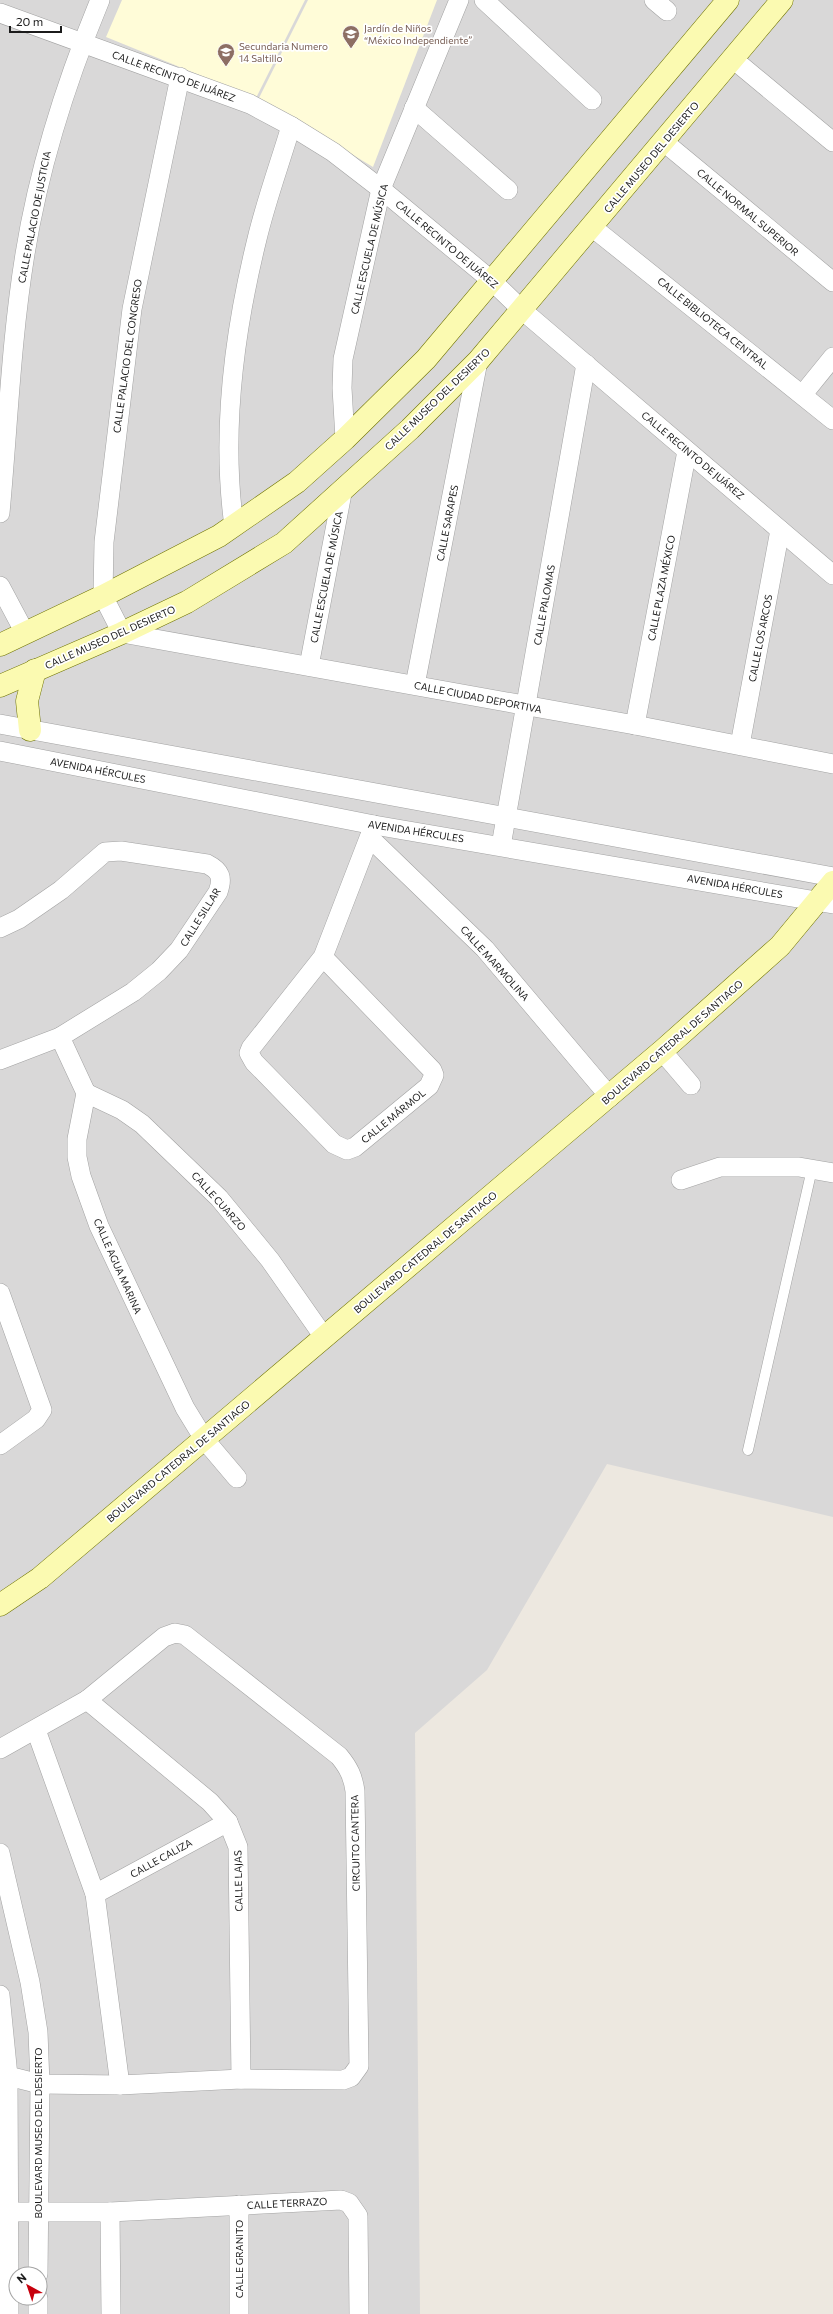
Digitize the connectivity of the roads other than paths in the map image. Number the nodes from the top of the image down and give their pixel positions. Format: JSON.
{"nodes":[{"id":1,"x":100,"y":0,"type":"edge"},
{"id":2,"x":459,"y":0,"type":"edge"},
{"id":3,"x":484,"y":0,"type":"edge"},
{"id":4,"x":728,"y":0,"type":"edge"},
{"id":5,"x":782,"y":0,"type":"edge"},
{"id":6,"x":0,"y":13,"type":"edge"},
{"id":7,"x":82,"y":43,"type":"junction"},
{"id":8,"x":733,"y":59,"type":"junction"},
{"id":9,"x":180,"y":77,"type":"junction"},
{"id":10,"x":592,"y":100,"type":"dead end"},
{"id":11,"x":414,"y":108,"type":"junction"},
{"id":12,"x":291,"y":126,"type":"junction"},
{"id":13,"x":664,"y":142,"type":"junction"},
{"id":14,"x":833,"y":142,"type":"edge"},
{"id":15,"x":381,"y":189,"type":"junction"},
{"id":16,"x":508,"y":190,"type":"dead end"},
{"id":17,"x":592,"y":226,"type":"junction"},
{"id":18,"x":491,"y":280,"type":"junction"},
{"id":19,"x":833,"y":282,"type":"edge"},
{"id":20,"x":522,"y":310,"type":"junction"},
{"id":21,"x":833,"y":357,"type":"edge"},
{"id":22,"x":478,"y":361,"type":"junction"},
{"id":23,"x":586,"y":364,"type":"junction"},
{"id":24,"x":803,"y":394,"type":"junction"},
{"id":25,"x":833,"y":420,"type":"edge"},
{"id":26,"x":345,"y":439,"type":"junction"},
{"id":27,"x":687,"y":451,"type":"junction"},
{"id":28,"x":343,"y":488,"type":"junction"},
{"id":29,"x":0,"y":513,"type":"edge"},
{"id":30,"x":234,"y":526,"type":"junction"},
{"id":31,"x":780,"y":530,"type":"junction"},
{"id":32,"x":833,"y":575,"type":"edge"},
{"id":33,"x":0,"y":586,"type":"edge"},
{"id":34,"x":103,"y":596,"type":"junction"},
{"id":35,"x":25,"y":633,"type":"junction"},
{"id":36,"x":122,"y":634,"type":"junction"},
{"id":37,"x":0,"y":645,"type":"edge"},
{"id":38,"x":309,"y":666,"type":"junction"},
{"id":39,"x":34,"y":670,"type":"junction"},
{"id":40,"x":415,"y":685,"type":"junction"},
{"id":41,"x":0,"y":686,"type":"edge"},
{"id":42,"x":526,"y":707,"type":"junction"},
{"id":43,"x":0,"y":724,"type":"edge"},
{"id":44,"x":635,"y":725,"type":"junction"},
{"id":45,"x":30,"y":730,"type":"junction"},
{"id":46,"x":740,"y":745,"type":"junction"},
{"id":47,"x":0,"y":751,"type":"edge"},
{"id":48,"x":833,"y":764,"type":"edge"},
{"id":49,"x":506,"y":818,"type":"junction"},
{"id":50,"x":372,"y":832,"type":"junction"},
{"id":51,"x":501,"y":846,"type":"junction"},
{"id":52,"x":833,"y":877,"type":"edge"},
{"id":53,"x":833,"y":882,"type":"edge"},
{"id":54,"x":825,"y":903,"type":"edge"},
{"id":55,"x":0,"y":928,"type":"edge"},
{"id":56,"x":323,"y":957,"type":"junction"},
{"id":57,"x":60,"y":1037,"type":"junction"},
{"id":58,"x":662,"y":1051,"type":"junction"},
{"id":59,"x":0,"y":1060,"type":"edge"},
{"id":60,"x":691,"y":1085,"type":"dead end"},
{"id":61,"x":86,"y":1093,"type":"junction"},
{"id":62,"x":610,"y":1097,"type":"junction"},
{"id":63,"x":812,"y":1169,"type":"junction"},
{"id":64,"x":833,"y":1173,"type":"edge"},
{"id":65,"x":681,"y":1180,"type":"dead end"},
{"id":66,"x":0,"y":1293,"type":"edge"},
{"id":67,"x":324,"y":1337,"type":"junction"},
{"id":68,"x":204,"y":1438,"type":"junction"},
{"id":69,"x":0,"y":1445,"type":"edge"},
{"id":70,"x":748,"y":1450,"type":"dead end"},
{"id":71,"x":237,"y":1478,"type":"dead end"},
{"id":72,"x":0,"y":1604,"type":"edge"},
{"id":73,"x":87,"y":1700,"type":"junction"},
{"id":74,"x":36,"y":1730,"type":"junction"},
{"id":75,"x":0,"y":1749,"type":"edge"},
{"id":76,"x":228,"y":1822,"type":"junction"},
{"id":77,"x":0,"y":1853,"type":"edge"},
{"id":78,"x":95,"y":1894,"type":"junction"},
{"id":79,"x":0,"y":1995,"type":"edge"},
{"id":80,"x":8,"y":2076,"type":"junction"},
{"id":81,"x":241,"y":2079,"type":"junction"},
{"id":82,"x":40,"y":2084,"type":"junction"},
{"id":83,"x":120,"y":2085,"type":"junction"},
{"id":84,"x":239,"y":2205,"type":"junction"},
{"id":85,"x":38,"y":2211,"type":"junction"},
{"id":86,"x":5,"y":2212,"type":"edge"},
{"id":87,"x":110,"y":2212,"type":"junction"},
{"id":88,"x":38,"y":2266,"type":"edge"},
{"id":89,"x":8,"y":2314,"type":"edge"},
{"id":90,"x":111,"y":2314,"type":"edge"},
{"id":91,"x":239,"y":2314,"type":"edge"},
{"id":92,"x":359,"y":2314,"type":"edge"}],
"edges":[{"from":1,"to":7,"type":"street","name":"CALLE PALACIO DE JUSTICIA"},
{"from":2,"to":11,"type":"street","name":"CALLE ESCUELA DE MÚSICA"},
{"from":3,"to":10,"type":"street"},
{"from":4,"to":18,"type":"street"},
{"from":5,"to":8,"type":"street","name":"CALLE MUSEO DEL DESIERTO"},
{"from":6,"to":7,"type":"street","name":"CALLE RECINTO DE JUÁREZ"},
{"from":7,"to":9,"type":"street","name":"CALLE RECINTO DE JUÁREZ"},
{"from":7,"to":29,"type":"street","name":"CALLE PALACIO DE JUSTICIA"},
{"from":8,"to":13,"type":"street","name":"CALLE MUSEO DEL DESIERTO"},
{"from":8,"to":14,"type":"street"},
{"from":9,"to":12,"type":"street","name":"CALLE RECINTO DE JUÁREZ"},
{"from":9,"to":34,"type":"street","name":"CALLE PALACIO DEL CONGRESO"},
{"from":11,"to":15,"type":"street","name":"CALLE ESCUELA DE MÚSICA"},
{"from":11,"to":16,"type":"street"},
{"from":12,"to":15,"type":"street","name":"CALLE RECINTO DE JUÁREZ"},
{"from":12,"to":30,"type":"street"},
{"from":13,"to":17,"type":"street","name":"CALLE MUSEO DEL DESIERTO"},
{"from":13,"to":19,"type":"street","name":"CALLE NORMAL SUPERIOR"},
{"from":15,"to":18,"type":"street","name":"CALLE RECINTO DE JUÁREZ"},
{"from":15,"to":26,"type":"street","name":"CALLE ESCUELA DE MÚSICA"},
{"from":17,"to":20,"type":"street","name":"CALLE MUSEO DEL DESIERTO"},
{"from":17,"to":24,"type":"street","name":"CALLE BIBLIOTECA CENTRAL"},
{"from":18,"to":20,"type":"street","name":"CALLE RECINTO DE JUÁREZ"},
{"from":18,"to":26,"type":"street"},
{"from":20,"to":22,"type":"street","name":"CALLE MUSEO DEL DESIERTO"},
{"from":20,"to":23,"type":"street","name":"CALLE RECINTO DE JUÁREZ"},
{"from":21,"to":24,"type":"street"},
{"from":22,"to":28,"type":"street","name":"CALLE MUSEO DEL DESIERTO"},
{"from":22,"to":40,"type":"street","name":"CALLE SARAPES"},
{"from":23,"to":27,"type":"street","name":"CALLE RECINTO DE JUÁREZ"},
{"from":23,"to":42,"type":"street","name":"CALLE PALOMAS"},
{"from":24,"to":25,"type":"street","name":"CALLE BIBLIOTECA CENTRAL"},
{"from":26,"to":30,"type":"street"},
{"from":27,"to":31,"type":"street","name":"CALLE RECINTO DE JUÁREZ"},
{"from":27,"to":44,"type":"street","name":"CALLE PLAZA MÉXICO"},
{"from":28,"to":36,"type":"street","name":"CALLE MUSEO DEL DESIERTO"},
{"from":28,"to":38,"type":"street","name":"CALLE ESCUELA DE MÚSICA"},
{"from":30,"to":34,"type":"street"},
{"from":31,"to":32,"type":"street","name":"CALLE RECINTO DE JUÁREZ"},
{"from":31,"to":46,"type":"street","name":"CALLE LOS ARCOS"},
{"from":33,"to":35,"type":"street"},
{"from":34,"to":35,"type":"street"},
{"from":34,"to":36,"type":"street","name":"CALLE PALACIO DEL CONGRESO"},
{"from":35,"to":37,"type":"street"},
{"from":36,"to":38,"type":"street","name":"CALLE CIUDAD DEPORTIVA"},
{"from":36,"to":39,"type":"street","name":"CALLE MUSEO DEL DESIERTO"},
{"from":38,"to":40,"type":"street","name":"CALLE CIUDAD DEPORTIVA"},
{"from":39,"to":41,"type":"street","name":"CALLE MUSEO DEL DESIERTO"},
{"from":39,"to":45,"type":"street"},
{"from":40,"to":42,"type":"street","name":"CALLE CIUDAD DEPORTIVA"},
{"from":42,"to":44,"type":"street","name":"CALLE CIUDAD DEPORTIVA"},
{"from":42,"to":49,"type":"street","name":"CALLE PALOMAS"},
{"from":43,"to":45,"type":"street"},
{"from":44,"to":46,"type":"street","name":"CALLE CIUDAD DEPORTIVA"},
{"from":45,"to":49,"type":"street"},
{"from":46,"to":48,"type":"street","name":"CALLE CIUDAD DEPORTIVA"},
{"from":47,"to":50,"type":"street","name":"AVENIDA HÉRCULES"},
{"from":49,"to":51,"type":"street","name":"CALLE PALOMAS"},
{"from":49,"to":52,"type":"street"},
{"from":50,"to":51,"type":"street","name":"AVENIDA HÉRCULES"},
{"from":50,"to":56,"type":"street","name":"CALLE MÁRMOL"},
{"from":50,"to":62,"type":"street","name":"CALLE MARMOLINA"},
{"from":51,"to":54,"type":"street","name":"AVENIDA HÉRCULES"},
{"from":53,"to":54,"type":"street","name":"BOULEVARD CATEDRAL DE SANTIAGO"},
{"from":54,"to":58,"type":"street","name":"BOULEVARD CATEDRAL DE SANTIAGO"},
{"from":55,"to":57,"type":"street","name":"CALLE SILLAR"},
{"from":56,"to":56,"type":"street","name":"CALLE MÁRMOL"},
{"from":57,"to":59,"type":"street","name":"CALLE SILLAR"},
{"from":57,"to":61,"type":"street"},
{"from":58,"to":60,"type":"street"},
{"from":58,"to":62,"type":"street","name":"BOULEVARD CATEDRAL DE SANTIAGO"},
{"from":61,"to":67,"type":"street","name":"CALLE CUARZO"},
{"from":61,"to":68,"type":"street","name":"CALLE AGUA MARINA"},
{"from":62,"to":67,"type":"street","name":"BOULEVARD CATEDRAL DE SANTIAGO"},
{"from":63,"to":64,"type":"street"},
{"from":63,"to":65,"type":"street"},
{"from":63,"to":70,"type":"lane"},
{"from":66,"to":69,"type":"street"},
{"from":67,"to":68,"type":"street","name":"BOULEVARD CATEDRAL DE SANTIAGO"},
{"from":68,"to":71,"type":"street","name":"CALLE AGUA MARINA"},
{"from":68,"to":72,"type":"street","name":"BOULEVARD CATEDRAL DE SANTIAGO"},
{"from":73,"to":74,"type":"street","name":"CIRCUITO CANTERA"},
{"from":73,"to":76,"type":"street","name":"CALLE LAJAS"},
{"from":73,"to":81,"type":"street","name":"CIRCUITO CANTERA"},
{"from":74,"to":75,"type":"street","name":"CIRCUITO CANTERA"},
{"from":74,"to":78,"type":"street"},
{"from":76,"to":78,"type":"street","name":"CALLE CALIZA"},
{"from":76,"to":81,"type":"street","name":"CALLE LAJAS"},
{"from":77,"to":82,"type":"street","name":"BOULEVARD MUSEO DEL DESIERTO"},
{"from":78,"to":83,"type":"street"},
{"from":79,"to":80,"type":"street"},
{"from":80,"to":82,"type":"street","name":"CIRCUITO CANTERA"},
{"from":80,"to":86,"type":"street"},
{"from":81,"to":83,"type":"street","name":"CIRCUITO CANTERA"},
{"from":82,"to":83,"type":"street","name":"CIRCUITO CANTERA"},
{"from":82,"to":85,"type":"street","name":"BOULEVARD MUSEO DEL DESIERTO"},
{"from":84,"to":87,"type":"street","name":"CALLE TERRAZO"},
{"from":84,"to":91,"type":"street","name":"CALLE GRANITO"},
{"from":84,"to":92,"type":"street","name":"CALLE TERRAZO"},
{"from":85,"to":86,"type":"street","name":"CALLE TERRAZO"},
{"from":85,"to":87,"type":"street","name":"CALLE TERRAZO"},
{"from":85,"to":88,"type":"street","name":"BOULEVARD MUSEO DEL DESIERTO"},
{"from":86,"to":89,"type":"street"},
{"from":87,"to":90,"type":"street"}]}
